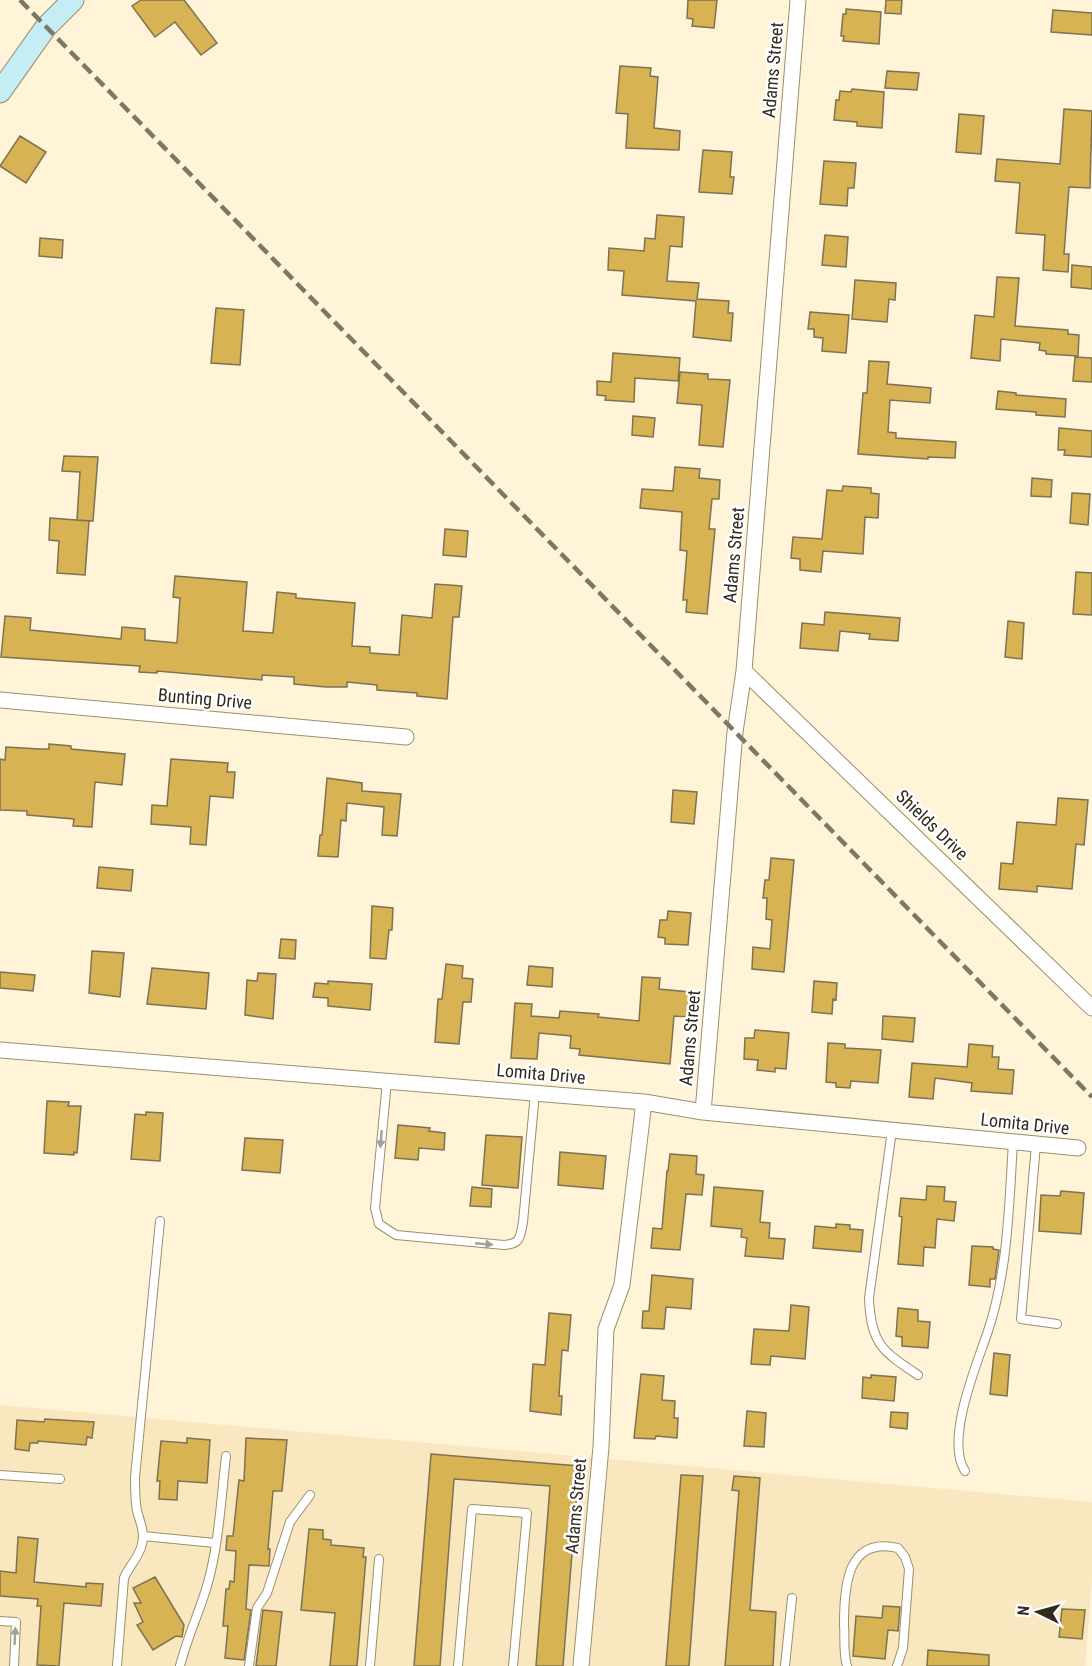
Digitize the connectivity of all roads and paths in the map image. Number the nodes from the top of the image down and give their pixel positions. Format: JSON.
{"nodes":[{"id":1,"x":73,"y":0,"type":"edge"},
{"id":2,"x":798,"y":0,"type":"edge"},
{"id":3,"x":0,"y":92,"type":"edge"},
{"id":4,"x":744,"y":671,"type":"junction"},
{"id":5,"x":0,"y":700,"type":"edge"},
{"id":6,"x":406,"y":737,"type":"dead end"},
{"id":7,"x":1092,"y":1008,"type":"edge"},
{"id":8,"x":0,"y":1050,"type":"edge"},
{"id":9,"x":387,"y":1081,"type":"junction"},
{"id":10,"x":535,"y":1093,"type":"junction"},
{"id":11,"x":644,"y":1102,"type":"junction"},
{"id":12,"x":703,"y":1112,"type":"junction"},
{"id":13,"x":892,"y":1130,"type":"junction"},
{"id":14,"x":1013,"y":1142,"type":"junction"},
{"id":15,"x":1036,"y":1144,"type":"junction"},
{"id":16,"x":1078,"y":1148,"type":"dead end"},
{"id":17,"x":160,"y":1221,"type":"dead end"},
{"id":18,"x":1057,"y":1324,"type":"dead end"},
{"id":19,"x":918,"y":1375,"type":"dead end"},
{"id":20,"x":226,"y":1456,"type":"dead end"},
{"id":21,"x":965,"y":1471,"type":"dead end"},
{"id":22,"x":0,"y":1475,"type":"edge"},
{"id":23,"x":60,"y":1479,"type":"dead end"},
{"id":24,"x":310,"y":1495,"type":"dead end"},
{"id":25,"x":143,"y":1536,"type":"junction"},
{"id":26,"x":215,"y":1543,"type":"junction"},
{"id":27,"x":379,"y":1559,"type":"dead end"},
{"id":28,"x":792,"y":1598,"type":"dead end"},
{"id":29,"x":0,"y":1621,"type":"edge"},
{"id":30,"x":14,"y":1666,"type":"edge"},
{"id":31,"x":117,"y":1666,"type":"edge"},
{"id":32,"x":180,"y":1666,"type":"edge"},
{"id":33,"x":249,"y":1666,"type":"edge"},
{"id":34,"x":370,"y":1666,"type":"edge"},
{"id":35,"x":458,"y":1666,"type":"edge"},
{"id":36,"x":513,"y":1666,"type":"edge"},
{"id":37,"x":581,"y":1666,"type":"edge"},
{"id":38,"x":785,"y":1666,"type":"edge"},
{"id":39,"x":847,"y":1666,"type":"edge"},
{"id":40,"x":897,"y":1666,"type":"edge"}],
"edges":[{"from":1,"to":3,"type":"street"},
{"from":2,"to":4,"type":"street","name":"Adams Street"},
{"from":4,"to":7,"type":"street","name":"Shields Drive"},
{"from":4,"to":12,"type":"street","name":"Adams Street"},
{"from":5,"to":6,"type":"street","name":"Bunting Drive"},
{"from":8,"to":9,"type":"street","name":"Lomita Drive"},
{"from":9,"to":10,"type":"street","name":"Lomita Drive"},
{"from":9,"to":10,"type":"lane","one_way":true},
{"from":10,"to":11,"type":"street","name":"Lomita Drive"},
{"from":11,"to":12,"type":"street","name":"Lomita Drive"},
{"from":11,"to":37,"type":"street","name":"Adams Street"},
{"from":12,"to":13,"type":"street","name":"Lomita Drive"},
{"from":13,"to":14,"type":"street","name":"Lomita Drive"},
{"from":13,"to":19,"type":"lane"},
{"from":14,"to":15,"type":"street","name":"Lomita Drive"},
{"from":14,"to":21,"type":"lane"},
{"from":15,"to":16,"type":"street","name":"Lomita Drive"},
{"from":15,"to":18,"type":"lane"},
{"from":17,"to":25,"type":"lane"},
{"from":20,"to":26,"type":"lane"},
{"from":22,"to":23,"type":"lane"},
{"from":24,"to":33,"type":"lane"},
{"from":25,"to":26,"type":"lane"},
{"from":25,"to":31,"type":"lane"},
{"from":26,"to":32,"type":"lane"},
{"from":27,"to":34,"type":"lane"},
{"from":28,"to":38,"type":"lane"},
{"from":30,"to":29,"type":"lane","one_way":true},
{"from":35,"to":36,"type":"lane"},
{"from":39,"to":40,"type":"lane"}]}
